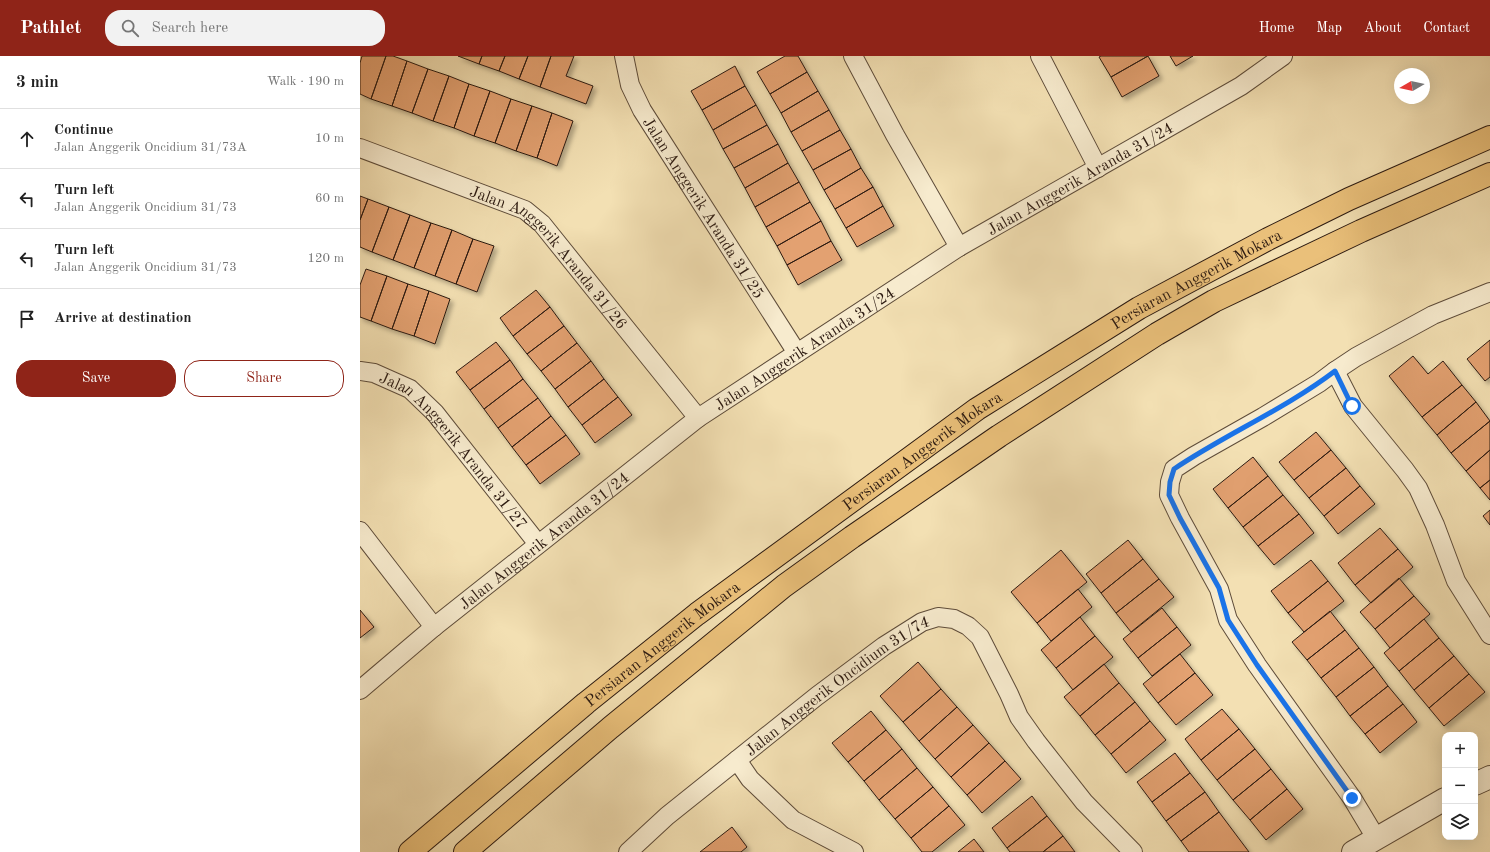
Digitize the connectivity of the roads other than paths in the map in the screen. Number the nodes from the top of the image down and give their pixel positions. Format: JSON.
{"nodes":[{"id":1,"x":624,"y":56,"type":"edge"},
{"id":2,"x":852,"y":56,"type":"edge"},
{"id":3,"x":1040,"y":56,"type":"edge"},
{"id":4,"x":1283,"y":56,"type":"edge"},
{"id":5,"x":1258,"y":64,"type":"edge"},
{"id":6,"x":1490,"y":137,"type":"edge"},
{"id":7,"x":360,"y":148,"type":"edge"},
{"id":8,"x":1098,"y":168,"type":"junction"},
{"id":9,"x":1490,"y":174,"type":"edge"},
{"id":10,"x":959,"y":247,"type":"junction"},
{"id":11,"x":1490,"y":292,"type":"edge"},
{"id":12,"x":797,"y":353,"type":"junction"},
{"id":13,"x":360,"y":371,"type":"edge"},
{"id":14,"x":1335,"y":371,"type":"junction"},
{"id":15,"x":698,"y":418,"type":"junction"},
{"id":16,"x":360,"y":531,"type":"edge"},
{"id":17,"x":538,"y":544,"type":"junction"},
{"id":18,"x":434,"y":627,"type":"junction"},
{"id":19,"x":1490,"y":635,"type":"edge"},
{"id":20,"x":360,"y":690,"type":"edge"},
{"id":21,"x":736,"y":760,"type":"junction"},
{"id":22,"x":1490,"y":777,"type":"edge"},
{"id":23,"x":1478,"y":783,"type":"edge"},
{"id":24,"x":1442,"y":800,"type":"edge"},
{"id":25,"x":1376,"y":838,"type":"junction"},
{"id":26,"x":410,"y":852,"type":"edge"},
{"id":27,"x":465,"y":852,"type":"edge"},
{"id":28,"x":628,"y":852,"type":"edge"},
{"id":29,"x":854,"y":852,"type":"edge"},
{"id":30,"x":1133,"y":852,"type":"edge"},
{"id":31,"x":1353,"y":852,"type":"edge"}],
"edges":[{"from":1,"to":12,"type":"street","name":"Jalan Anggerik Aranda 31/25"},
{"from":2,"to":10,"type":"street"},
{"from":3,"to":8,"type":"street"},
{"from":4,"to":5,"type":"street","name":"Jalan Anggerik Aranda 31/24"},
{"from":5,"to":8,"type":"street","name":"Jalan Anggerik Aranda 31/24"},
{"from":6,"to":26,"type":"main road","name":"Persiaran Anggerik Mokara"},
{"from":7,"to":15,"type":"street","name":"Jalan Anggerik Aranda 31/26"},
{"from":8,"to":10,"type":"street","name":"Jalan Anggerik Aranda 31/24"},
{"from":9,"to":27,"type":"main road","name":"Persiaran Anggerik Mokara"},
{"from":10,"to":12,"type":"street","name":"Jalan Anggerik Aranda 31/24"},
{"from":11,"to":14,"type":"street"},
{"from":12,"to":15,"type":"street","name":"Jalan Anggerik Aranda 31/24"},
{"from":13,"to":17,"type":"street","name":"Jalan Anggerik Aranda 31/27"},
{"from":14,"to":19,"type":"street"},
{"from":14,"to":25,"type":"street"},
{"from":15,"to":17,"type":"street","name":"Jalan Anggerik Aranda 31/24"},
{"from":16,"to":18,"type":"street"},
{"from":17,"to":18,"type":"street","name":"Jalan Anggerik Aranda 31/24"},
{"from":18,"to":20,"type":"street","name":"Jalan Anggerik Aranda 31/24"},
{"from":21,"to":28,"type":"street","name":"Jalan Anggerik Oncidium 31/74"},
{"from":21,"to":29,"type":"street"},
{"from":21,"to":30,"type":"street","name":"Jalan Anggerik Oncidium 31/74"},
{"from":22,"to":23,"type":"street"},
{"from":24,"to":25,"type":"street"},
{"from":25,"to":31,"type":"street"}]}
